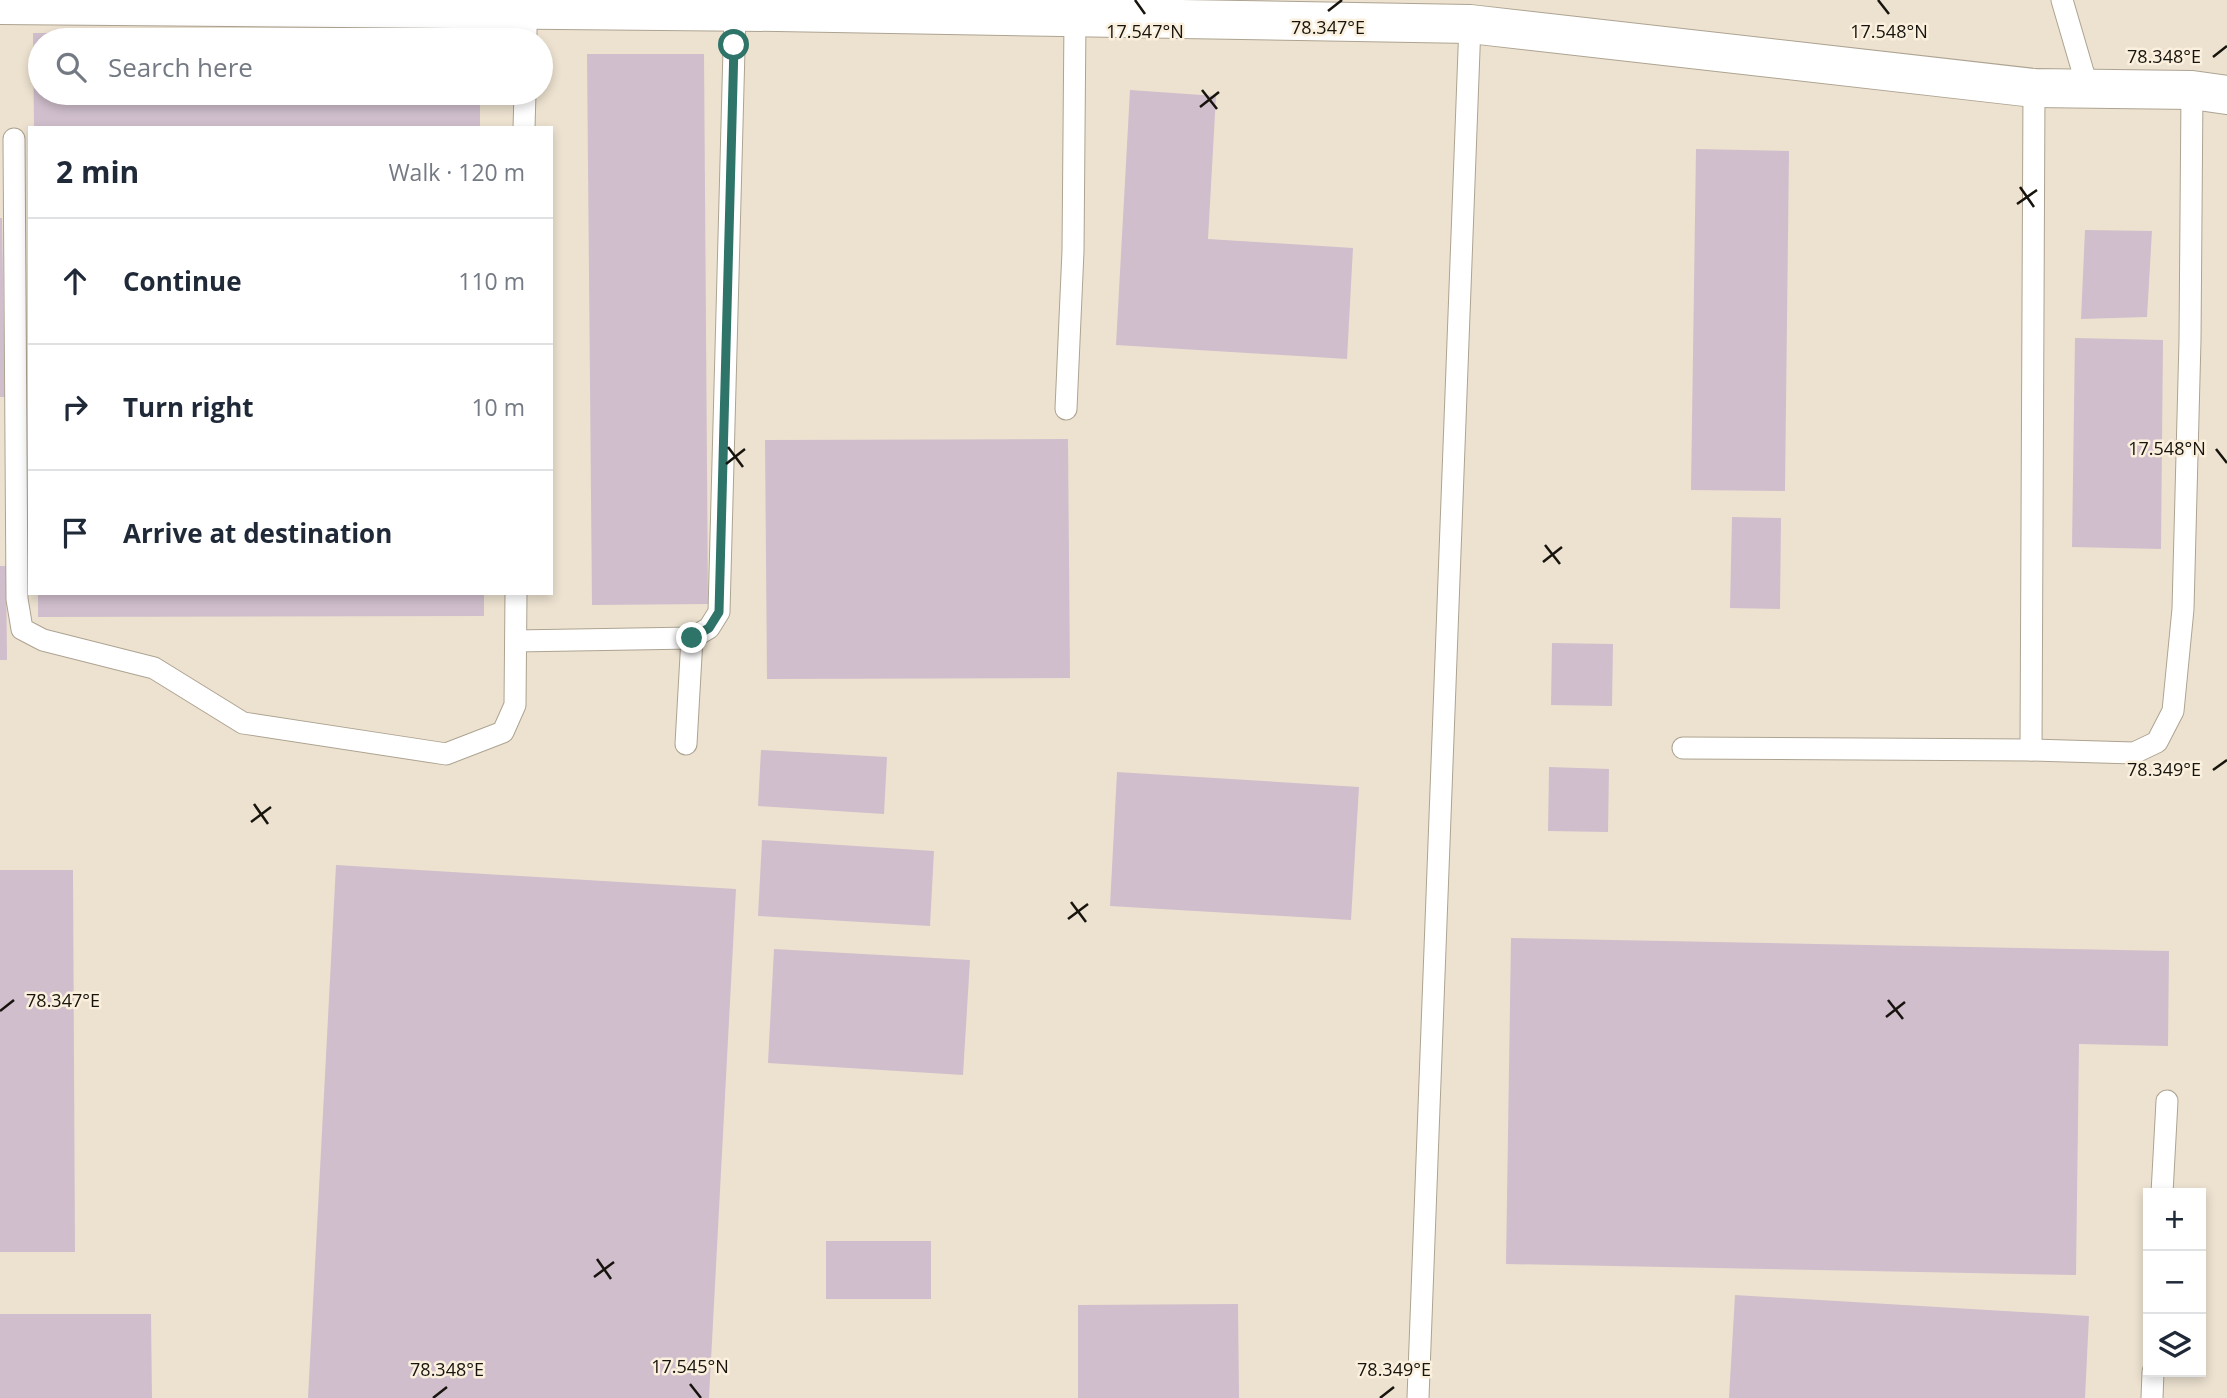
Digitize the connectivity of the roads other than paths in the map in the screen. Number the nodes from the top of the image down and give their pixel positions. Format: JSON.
{"nodes":[{"id":1,"x":2062,"y":0,"type":"edge"},
{"id":2,"x":0,"y":5,"type":"edge"},
{"id":3,"x":777,"y":6,"type":"edge"},
{"id":4,"x":734,"y":12,"type":"junction"},
{"id":5,"x":1075,"y":18,"type":"junction"},
{"id":6,"x":1470,"y":24,"type":"junction"},
{"id":7,"x":526,"y":25,"type":"edge"},
{"id":8,"x":2034,"y":88,"type":"junction"},
{"id":9,"x":2088,"y":89,"type":"junction"},
{"id":10,"x":2210,"y":93,"type":"edge"},
{"id":11,"x":525,"y":105,"type":"edge"},
{"id":12,"x":524,"y":126,"type":"edge"},
{"id":13,"x":14,"y":139,"type":"dead end"},
{"id":14,"x":1066,"y":408,"type":"dead end"},
{"id":15,"x":516,"y":595,"type":"edge"},
{"id":16,"x":692,"y":638,"type":"junction"},
{"id":17,"x":516,"y":640,"type":"junction"},
{"id":18,"x":686,"y":744,"type":"dead end"},
{"id":19,"x":1683,"y":748,"type":"dead end"},
{"id":20,"x":2031,"y":750,"type":"junction"},
{"id":21,"x":2167,"y":1101,"type":"dead end"},
{"id":22,"x":2162,"y":1188,"type":"edge"},
{"id":23,"x":2153,"y":1377,"type":"edge"},
{"id":24,"x":1419,"y":1398,"type":"edge"},
{"id":25,"x":2152,"y":1398,"type":"edge"}],
"edges":[{"from":1,"to":9,"type":"lane"},
{"from":2,"to":7,"type":"street"},
{"from":3,"to":4,"type":"street"},
{"from":3,"to":5,"type":"street"},
{"from":4,"to":7,"type":"street"},
{"from":4,"to":16,"type":"lane"},
{"from":5,"to":6,"type":"street"},
{"from":5,"to":14,"type":"lane"},
{"from":6,"to":8,"type":"street"},
{"from":6,"to":24,"type":"lane"},
{"from":8,"to":9,"type":"street"},
{"from":8,"to":20,"type":"lane"},
{"from":9,"to":10,"type":"street"},
{"from":10,"to":20,"type":"lane"},
{"from":11,"to":12,"type":"lane"},
{"from":13,"to":17,"type":"lane"},
{"from":15,"to":17,"type":"lane"},
{"from":16,"to":17,"type":"lane"},
{"from":16,"to":18,"type":"lane"},
{"from":19,"to":20,"type":"lane"},
{"from":21,"to":22,"type":"lane"},
{"from":23,"to":25,"type":"lane"}]}
